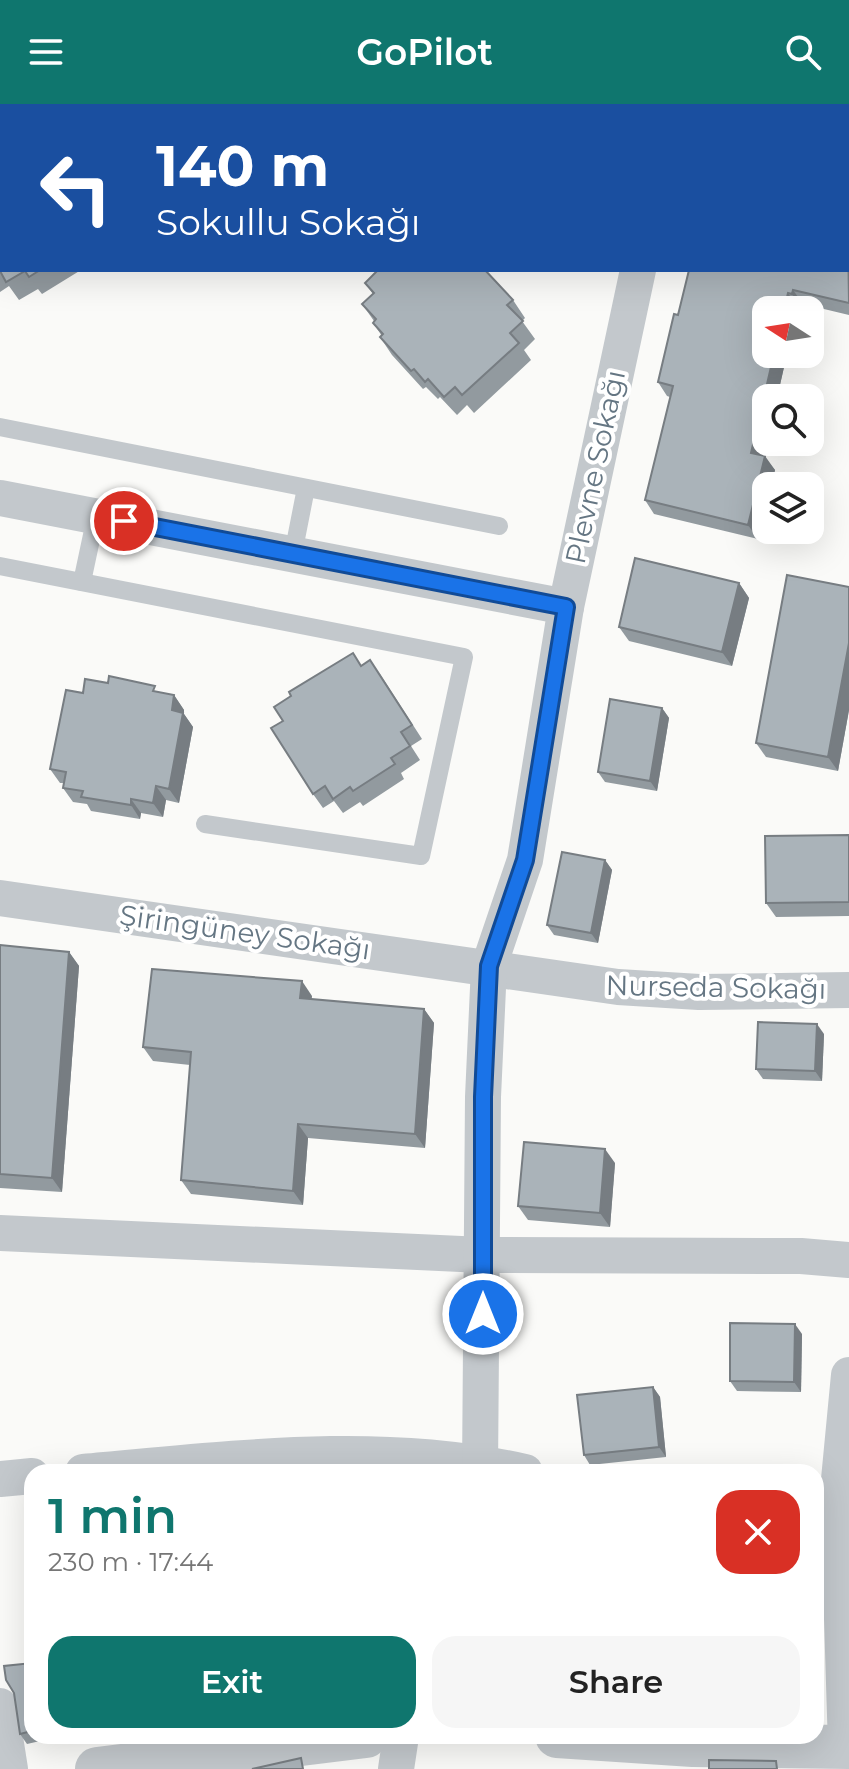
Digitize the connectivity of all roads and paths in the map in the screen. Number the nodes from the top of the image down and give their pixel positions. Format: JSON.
{"nodes":[{"id":1,"x":638,"y":272,"type":"edge"},
{"id":2,"x":0,"y":427,"type":"edge"},
{"id":3,"x":306,"y":488,"type":"junction"},
{"id":4,"x":0,"y":498,"type":"edge"},
{"id":5,"x":96,"y":516,"type":"junction"},
{"id":6,"x":499,"y":526,"type":"dead end"},
{"id":7,"x":293,"y":554,"type":"junction"},
{"id":8,"x":0,"y":566,"type":"edge"},
{"id":9,"x":82,"y":582,"type":"junction"},
{"id":10,"x":566,"y":607,"type":"junction"},
{"id":11,"x":205,"y":824,"type":"dead end"},
{"id":12,"x":0,"y":898,"type":"edge"},
{"id":13,"x":489,"y":966,"type":"junction"},
{"id":14,"x":849,"y":990,"type":"edge"},
{"id":15,"x":0,"y":1233,"type":"edge"},
{"id":16,"x":483,"y":1255,"type":"junction"},
{"id":17,"x":849,"y":1260,"type":"edge"},
{"id":18,"x":849,"y":1375,"type":"edge"},
{"id":19,"x":177,"y":1464,"type":"edge"},
{"id":20,"x":462,"y":1464,"type":"edge"},
{"id":21,"x":480,"y":1464,"type":"edge"},
{"id":22,"x":24,"y":1477,"type":"edge"},
{"id":23,"x":0,"y":1479,"type":"edge"},
{"id":24,"x":834,"y":1490,"type":"edge"},
{"id":25,"x":0,"y":1706,"type":"edge"},
{"id":26,"x":301,"y":1744,"type":"edge"},
{"id":27,"x":400,"y":1744,"type":"edge"},
{"id":28,"x":609,"y":1744,"type":"edge"},
{"id":29,"x":847,"y":1747,"type":"edge"},
{"id":30,"x":694,"y":1757,"type":"edge"},
{"id":31,"x":10,"y":1769,"type":"edge"},
{"id":32,"x":97,"y":1769,"type":"edge"},
{"id":33,"x":396,"y":1769,"type":"edge"}],
"edges":[{"from":1,"to":10,"type":"street","name":"Plevne Sokağı"},
{"from":2,"to":3,"type":"lane"},
{"from":3,"to":6,"type":"lane"},
{"from":3,"to":7,"type":"lane"},
{"from":4,"to":5,"type":"street"},
{"from":5,"to":7,"type":"street"},
{"from":5,"to":9,"type":"lane"},
{"from":7,"to":10,"type":"street"},
{"from":8,"to":9,"type":"lane"},
{"from":9,"to":11,"type":"lane"},
{"from":10,"to":13,"type":"street","name":"Plevne Sokağı"},
{"from":12,"to":13,"type":"street","name":"Şiringüney Sokağı"},
{"from":13,"to":14,"type":"street","name":"Nurseda Sokağı"},
{"from":13,"to":16,"type":"street","name":"Plevne Sokağı"},
{"from":15,"to":16,"type":"street"},
{"from":16,"to":17,"type":"street"},
{"from":16,"to":21,"type":"street","name":"Plevne Sokağı"},
{"from":18,"to":24,"type":"street"},
{"from":19,"to":20,"type":"street"},
{"from":22,"to":23,"type":"street"},
{"from":24,"to":29,"type":"street"},
{"from":25,"to":31,"type":"street"},
{"from":26,"to":32,"type":"street"},
{"from":27,"to":33,"type":"street"},
{"from":28,"to":30,"type":"street"},
{"from":29,"to":30,"type":"street"}]}
